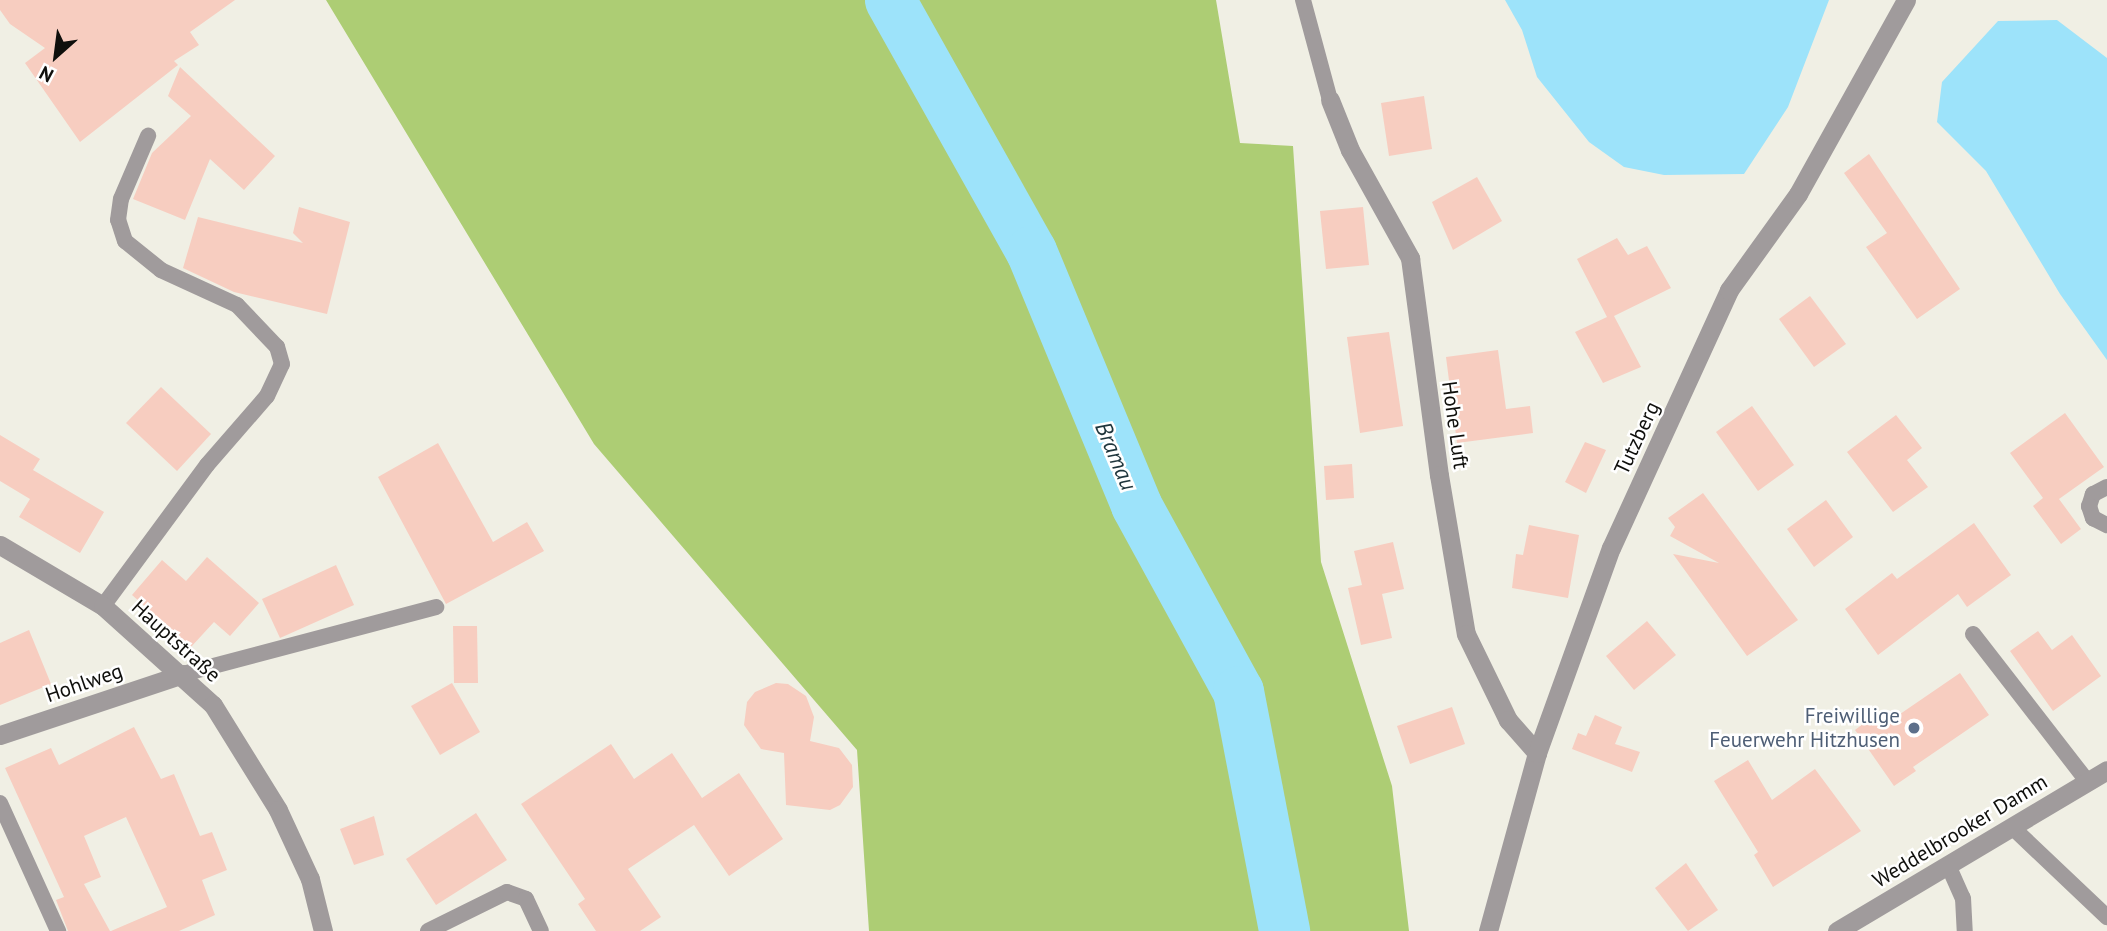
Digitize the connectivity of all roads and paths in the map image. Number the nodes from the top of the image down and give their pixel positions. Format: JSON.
{"nodes":[{"id":1,"x":1303,"y":0,"type":"edge"},
{"id":2,"x":1906,"y":0,"type":"edge"},
{"id":3,"x":1331,"y":100,"type":"joint"},
{"id":4,"x":148,"y":136,"type":"dead end"},
{"id":5,"x":2107,"y":487,"type":"edge"},
{"id":6,"x":2107,"y":525,"type":"edge"},
{"id":7,"x":0,"y":545,"type":"edge"},
{"id":8,"x":103,"y":606,"type":"junction"},
{"id":9,"x":436,"y":607,"type":"dead end"},
{"id":10,"x":1973,"y":634,"type":"dead end"},
{"id":11,"x":183,"y":674,"type":"junction"},
{"id":12,"x":0,"y":735,"type":"edge"},
{"id":13,"x":1537,"y":754,"type":"junction"},
{"id":14,"x":2107,"y":770,"type":"edge"},
{"id":15,"x":2088,"y":782,"type":"junction"},
{"id":16,"x":0,"y":803,"type":"edge"},
{"id":17,"x":2012,"y":827,"type":"junction"},
{"id":18,"x":1948,"y":865,"type":"junction"},
{"id":19,"x":2107,"y":917,"type":"edge"},
{"id":20,"x":58,"y":931,"type":"edge"},
{"id":21,"x":323,"y":931,"type":"edge"},
{"id":22,"x":428,"y":931,"type":"edge"},
{"id":23,"x":541,"y":931,"type":"edge"},
{"id":24,"x":1488,"y":931,"type":"edge"},
{"id":25,"x":1837,"y":931,"type":"edge"},
{"id":26,"x":1965,"y":931,"type":"edge"}],
"edges":[{"from":1,"to":3,"type":"lane"},
{"from":2,"to":13,"type":"street","name":"Tutzberg"},
{"from":3,"to":13,"type":"street","name":"Hohe Luft"},
{"from":4,"to":8,"type":"lane"},
{"from":5,"to":6,"type":"lane"},
{"from":7,"to":8,"type":"street","name":"Hauptstraße"},
{"from":8,"to":11,"type":"street","name":"Hauptstraße"},
{"from":9,"to":11,"type":"lane"},
{"from":10,"to":15,"type":"lane"},
{"from":11,"to":12,"type":"street","name":"Hohlweg"},
{"from":11,"to":21,"type":"street","name":"Hauptstraße"},
{"from":13,"to":24,"type":"street","name":"Tutzberg"},
{"from":14,"to":15,"type":"street","name":"Weddelbrooker Damm"},
{"from":15,"to":17,"type":"street","name":"Weddelbrooker Damm"},
{"from":16,"to":20,"type":"lane"},
{"from":17,"to":18,"type":"street","name":"Weddelbrooker Damm"},
{"from":17,"to":19,"type":"lane"},
{"from":18,"to":25,"type":"street","name":"Weddelbrooker Damm"},
{"from":18,"to":26,"type":"lane"},
{"from":22,"to":23,"type":"lane"}]}
